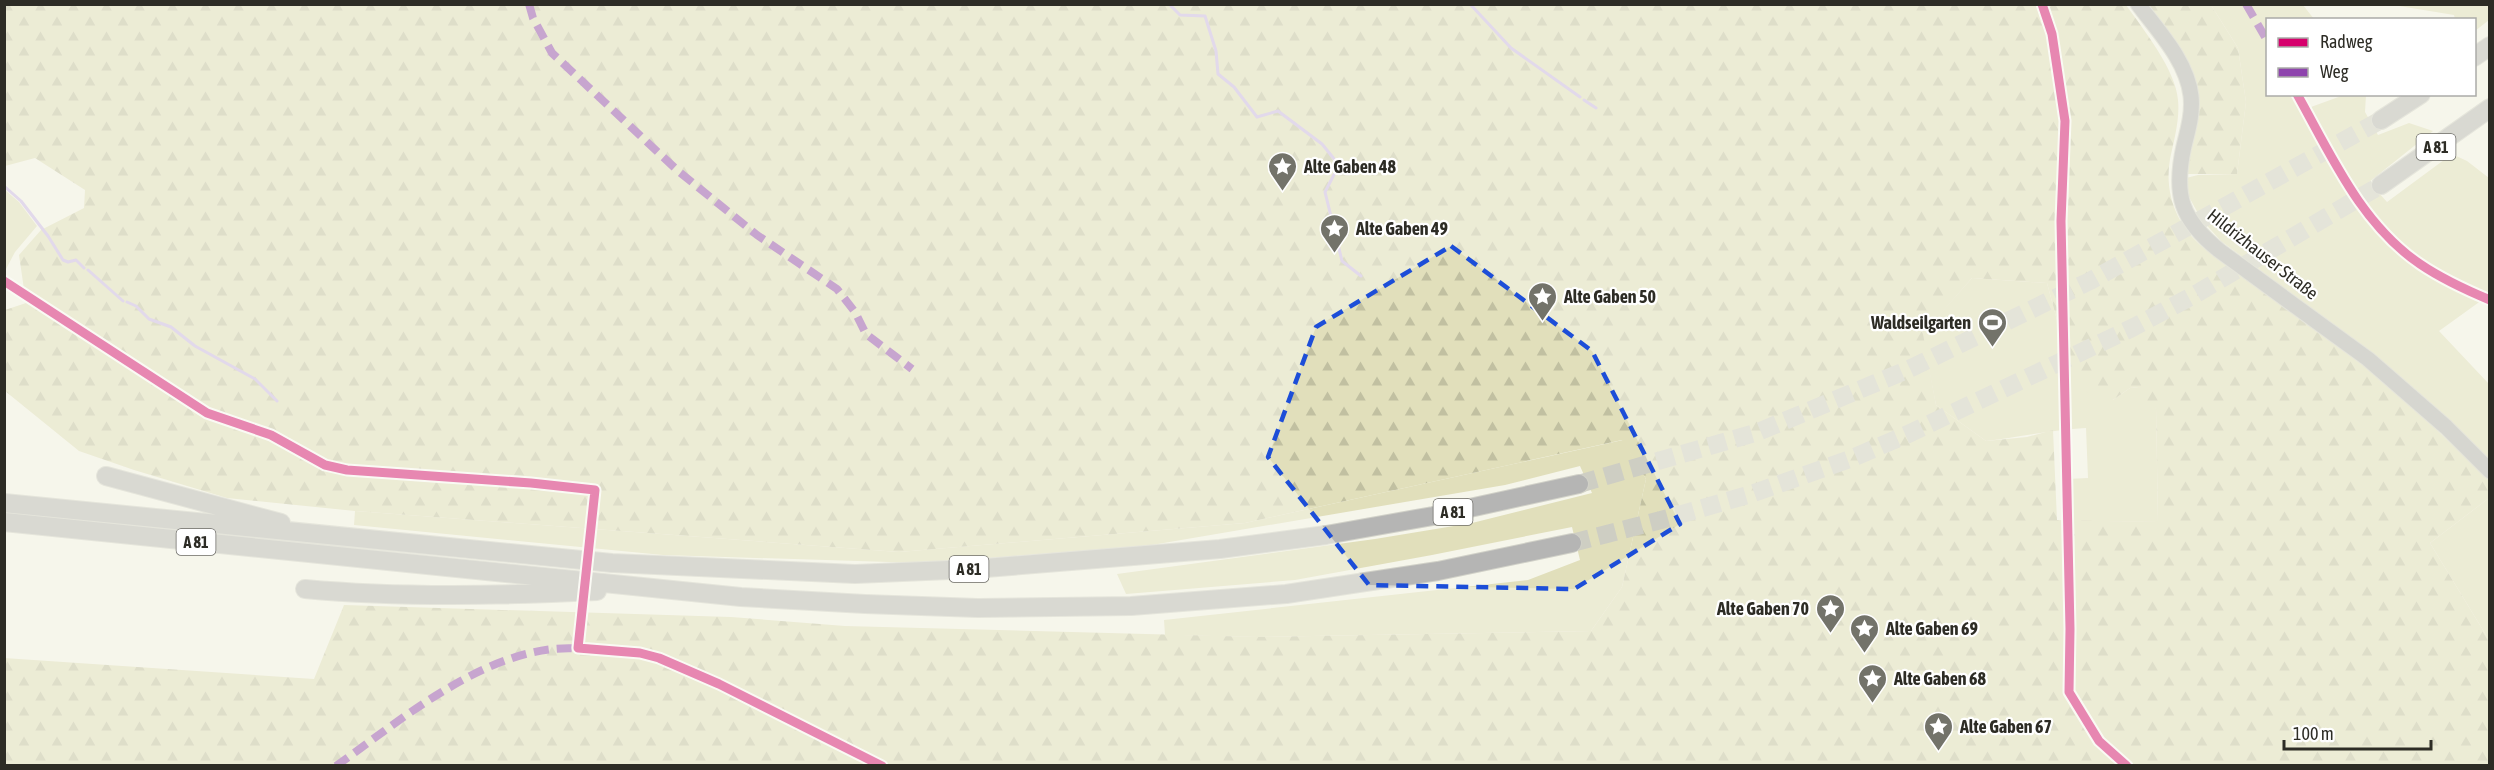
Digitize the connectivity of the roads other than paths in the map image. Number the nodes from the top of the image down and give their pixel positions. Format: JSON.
{"nodes":[{"id":1,"x":2138,"y":4,"type":"edge"},
{"id":2,"x":2490,"y":46,"type":"edge"},
{"id":3,"x":2476,"y":56,"type":"edge"},
{"id":4,"x":2418,"y":96,"type":"edge"},
{"id":5,"x":2490,"y":108,"type":"edge"},
{"id":6,"x":2381,"y":120,"type":"tunnel mouth"},
{"id":7,"x":2382,"y":185,"type":"tunnel mouth"},
{"id":8,"x":2490,"y":471,"type":"edge"},
{"id":9,"x":106,"y":476,"type":"dead end"},
{"id":10,"x":1579,"y":484,"type":"tunnel mouth"},
{"id":11,"x":4,"y":503,"type":"edge"},
{"id":12,"x":4,"y":522,"type":"edge"},
{"id":13,"x":320,"y":535,"type":"junction"},
{"id":14,"x":1572,"y":543,"type":"tunnel mouth"},
{"id":15,"x":653,"y":588,"type":"junction"},
{"id":16,"x":305,"y":589,"type":"dead end"}],
"edges":[{"from":1,"to":8,"type":"main road","name":"Hildrizhauser Straße"},
{"from":2,"to":3,"type":"highway"},
{"from":4,"to":6,"type":"highway"},
{"from":5,"to":7,"type":"highway","number":"A 81"},
{"from":9,"to":13,"type":"highway"},
{"from":10,"to":13,"type":"highway","number":"A 81"},
{"from":11,"to":13,"type":"highway","number":"A 81"},
{"from":12,"to":15,"type":"highway","number":"A 81"},
{"from":14,"to":15,"type":"highway","number":"A 81"},
{"from":15,"to":16,"type":"highway"}]}
